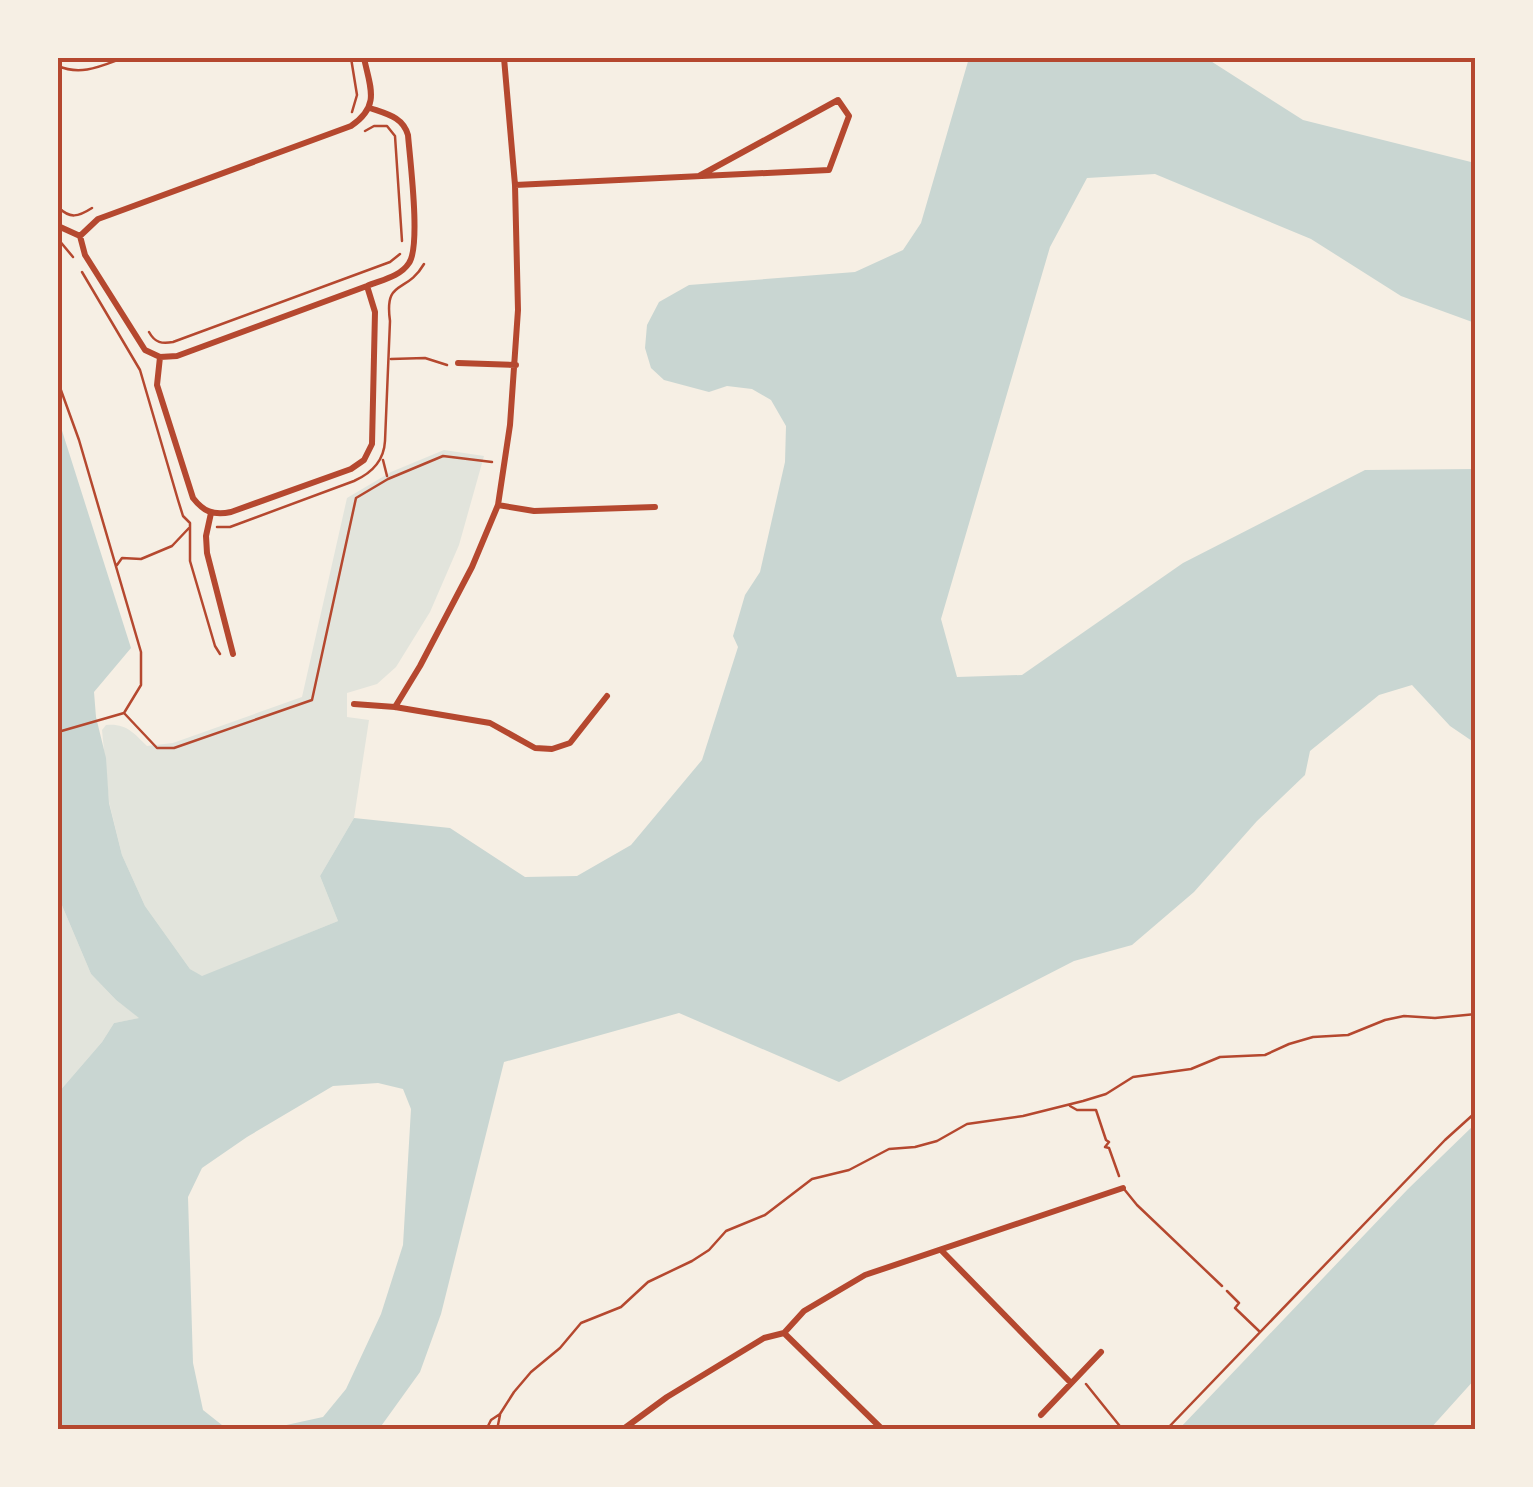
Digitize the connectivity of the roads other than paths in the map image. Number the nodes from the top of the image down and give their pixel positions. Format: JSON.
{"nodes":[{"id":1,"x":364,"y":58,"type":"edge"},
{"id":2,"x":504,"y":58,"type":"edge"},
{"id":3,"x":370,"y":108,"type":"junction"},
{"id":4,"x":699,"y":176,"type":"junction"},
{"id":5,"x":514,"y":185,"type":"junction"},
{"id":6,"x":58,"y":226,"type":"edge"},
{"id":7,"x":80,"y":236,"type":"junction"},
{"id":8,"x":367,"y":286,"type":"junction"},
{"id":9,"x":160,"y":357,"type":"junction"},
{"id":10,"x":458,"y":363,"type":"road end"},
{"id":11,"x":516,"y":365,"type":"junction"},
{"id":12,"x":498,"y":505,"type":"junction"},
{"id":13,"x":655,"y":506,"type":"dead end"},
{"id":14,"x":211,"y":513,"type":"junction"},
{"id":15,"x":233,"y":654,"type":"road end"},
{"id":16,"x":606,"y":696,"type":"dead end"},
{"id":17,"x":354,"y":704,"type":"dead end"},
{"id":18,"x":394,"y":707,"type":"junction"},
{"id":19,"x":1123,"y":1188,"type":"joint"},
{"id":20,"x":941,"y":1250,"type":"junction"},
{"id":21,"x":1222,"y":1286,"type":"road end"},
{"id":22,"x":784,"y":1333,"type":"junction"},
{"id":23,"x":1101,"y":1352,"type":"dead end"},
{"id":24,"x":1071,"y":1383,"type":"junction"},
{"id":25,"x":1040,"y":1414,"type":"dead end"},
{"id":26,"x":622,"y":1430,"type":"edge"},
{"id":27,"x":883,"y":1430,"type":"edge"}],
"edges":[{"from":1,"to":3,"type":"street"},
{"from":2,"to":5,"type":"street"},
{"from":3,"to":7,"type":"street"},
{"from":3,"to":8,"type":"street"},
{"from":4,"to":4,"type":"street"},
{"from":4,"to":5,"type":"street"},
{"from":5,"to":11,"type":"street"},
{"from":6,"to":7,"type":"street"},
{"from":7,"to":9,"type":"street"},
{"from":8,"to":9,"type":"street"},
{"from":8,"to":14,"type":"street"},
{"from":9,"to":14,"type":"street"},
{"from":10,"to":11,"type":"street"},
{"from":11,"to":12,"type":"street"},
{"from":12,"to":13,"type":"street"},
{"from":12,"to":18,"type":"street"},
{"from":14,"to":15,"type":"street"},
{"from":16,"to":18,"type":"street"},
{"from":17,"to":18,"type":"street"},
{"from":19,"to":20,"type":"street"},
{"from":19,"to":21,"type":"lane"},
{"from":20,"to":22,"type":"street"},
{"from":20,"to":24,"type":"street"},
{"from":22,"to":26,"type":"street"},
{"from":22,"to":27,"type":"street"},
{"from":23,"to":24,"type":"street"},
{"from":24,"to":25,"type":"street"}]}
